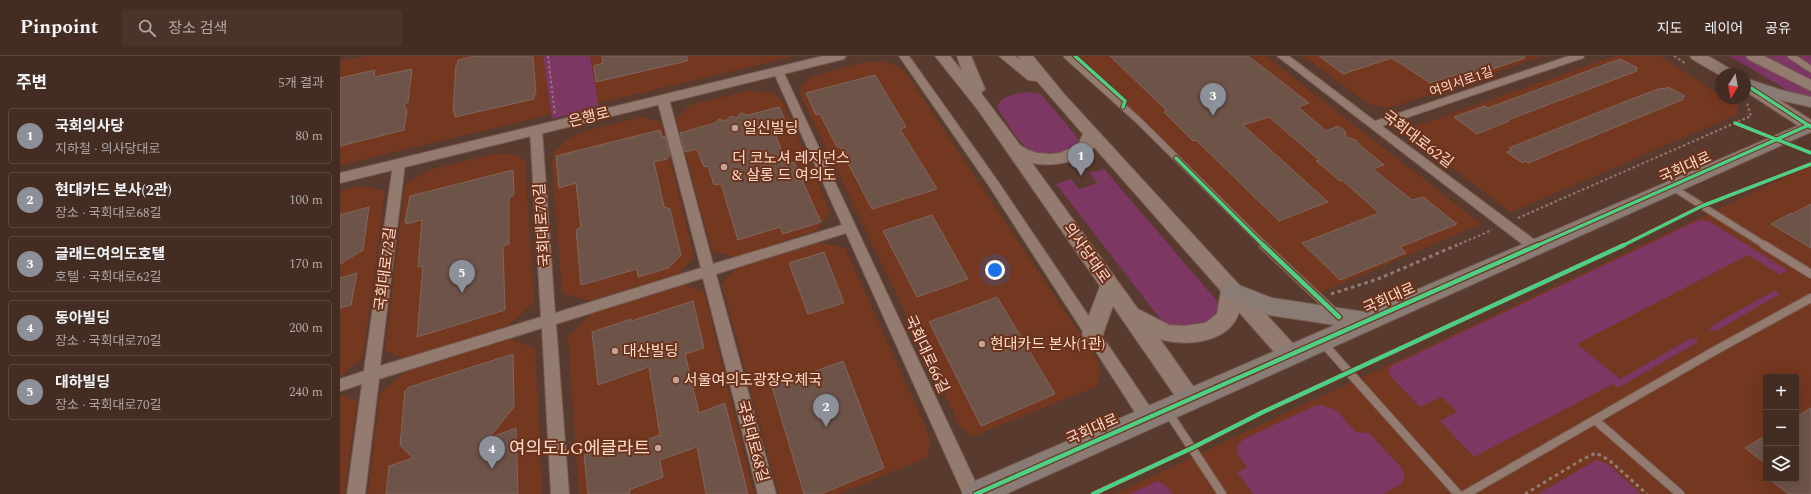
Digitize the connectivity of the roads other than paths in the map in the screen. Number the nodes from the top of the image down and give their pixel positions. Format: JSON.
{"nodes":[{"id":1,"x":839,"y":56,"type":"edge"},
{"id":2,"x":904,"y":56,"type":"edge"},
{"id":3,"x":942,"y":56,"type":"edge"},
{"id":4,"x":964,"y":56,"type":"edge"},
{"id":5,"x":1006,"y":56,"type":"edge"},
{"id":6,"x":1025,"y":56,"type":"edge"},
{"id":7,"x":1067,"y":56,"type":"edge"},
{"id":8,"x":1282,"y":56,"type":"edge"},
{"id":9,"x":1580,"y":56,"type":"edge"},
{"id":10,"x":1697,"y":56,"type":"edge"},
{"id":11,"x":1753,"y":56,"type":"edge"},
{"id":12,"x":1791,"y":56,"type":"edge"},
{"id":13,"x":1718,"y":68,"type":"edge"},
{"id":14,"x":1811,"y":69,"type":"edge"},
{"id":15,"x":778,"y":71,"type":"junction"},
{"id":16,"x":1751,"y":85,"type":"edge"},
{"id":17,"x":1811,"y":86,"type":"edge"},
{"id":18,"x":1751,"y":87,"type":"edge"},
{"id":19,"x":1058,"y":98,"type":"junction"},
{"id":20,"x":663,"y":99,"type":"junction"},
{"id":21,"x":1811,"y":102,"type":"edge"},
{"id":22,"x":984,"y":107,"type":"junction"},
{"id":23,"x":1374,"y":125,"type":"junction"},
{"id":24,"x":1810,"y":126,"type":"edge"},
{"id":25,"x":536,"y":130,"type":"junction"},
{"id":26,"x":1091,"y":134,"type":"junction"},
{"id":27,"x":1013,"y":148,"type":"junction"},
{"id":28,"x":399,"y":164,"type":"junction"},
{"id":29,"x":340,"y":178,"type":"edge"},
{"id":30,"x":1671,"y":186,"type":"junction"},
{"id":31,"x":850,"y":227,"type":"junction"},
{"id":32,"x":1535,"y":247,"type":"junction"},
{"id":33,"x":708,"y":271,"type":"junction"},
{"id":34,"x":1811,"y":274,"type":"edge"},
{"id":35,"x":1110,"y":286,"type":"junction"},
{"id":36,"x":1231,"y":290,"type":"junction"},
{"id":37,"x":1811,"y":298,"type":"edge"},
{"id":38,"x":1130,"y":314,"type":"junction"},
{"id":39,"x":1339,"y":317,"type":"junction"},
{"id":40,"x":548,"y":320,"type":"junction"},
{"id":41,"x":1367,"y":321,"type":"junction"},
{"id":42,"x":1093,"y":334,"type":"junction"},
{"id":43,"x":1321,"y":341,"type":"junction"},
{"id":44,"x":1290,"y":355,"type":"junction"},
{"id":45,"x":371,"y":375,"type":"junction"},
{"id":46,"x":340,"y":385,"type":"edge"},
{"id":47,"x":1190,"y":399,"type":"junction"},
{"id":48,"x":1157,"y":414,"type":"junction"},
{"id":49,"x":1595,"y":420,"type":"junction"},
{"id":50,"x":356,"y":494,"type":"edge"},
{"id":51,"x":560,"y":494,"type":"edge"},
{"id":52,"x":767,"y":494,"type":"edge"},
{"id":53,"x":972,"y":494,"type":"edge"},
{"id":54,"x":976,"y":494,"type":"edge"},
{"id":55,"x":1222,"y":494,"type":"edge"},
{"id":56,"x":1458,"y":494,"type":"edge"},
{"id":57,"x":1466,"y":494,"type":"edge"},
{"id":58,"x":1680,"y":494,"type":"edge"}],
"edges":[{"from":1,"to":15,"type":"street","name":"은행로"},
{"from":2,"to":42,"type":"street"},
{"from":3,"to":22,"type":"main road","name":"의사당대로"},
{"from":4,"to":22,"type":"main road","name":"의사당대로"},
{"from":5,"to":19,"type":"main road"},
{"from":6,"to":19,"type":"main road"},
{"from":7,"to":39,"type":"lane"},
{"from":8,"to":23,"type":"street","name":"국회대로62길"},
{"from":9,"to":23,"type":"street","name":"여의서로1길"},
{"from":10,"to":13,"type":"main road"},
{"from":11,"to":17,"type":"main road"},
{"from":12,"to":14,"type":"lane"},
{"from":15,"to":20,"type":"street","name":"은행로"},
{"from":15,"to":31,"type":"street","name":"국회대로66길"},
{"from":16,"to":21,"type":"main road"},
{"from":18,"to":24,"type":"main road"},
{"from":19,"to":26,"type":"main road"},
{"from":20,"to":25,"type":"street","name":"은행로"},
{"from":20,"to":33,"type":"street","name":"국회대로68길"},
{"from":22,"to":27,"type":"main road","name":"의사당대로"},
{"from":23,"to":32,"type":"street","name":"국회대로62길"},
{"from":24,"to":30,"type":"main road","name":"국회대로"},
{"from":25,"to":28,"type":"street","name":"은행로"},
{"from":25,"to":40,"type":"street","name":"국회대로70길"},
{"from":26,"to":27,"type":"main road"},
{"from":26,"to":36,"type":"main road"},
{"from":27,"to":35,"type":"main road","name":"의사당대로"},
{"from":28,"to":29,"type":"street","name":"은행로"},
{"from":28,"to":45,"type":"street","name":"국회대로72길"},
{"from":30,"to":32,"type":"main road","name":"국회대로"},
{"from":30,"to":34,"type":"lane"},
{"from":31,"to":33,"type":"street"},
{"from":31,"to":53,"type":"street","name":"국회대로66길"},
{"from":32,"to":41,"type":"main road","name":"국회대로"},
{"from":33,"to":40,"type":"street"},
{"from":33,"to":52,"type":"street","name":"국회대로68길"},
{"from":35,"to":38,"type":"main road","name":"의사당대로"},
{"from":35,"to":42,"type":"main road"},
{"from":36,"to":38,"type":"main road"},
{"from":36,"to":39,"type":"main road"},
{"from":36,"to":44,"type":"main road"},
{"from":37,"to":49,"type":"lane"},
{"from":38,"to":47,"type":"main road","name":"의사당대로"},
{"from":39,"to":41,"type":"main road"},
{"from":40,"to":45,"type":"street"},
{"from":40,"to":51,"type":"street","name":"국회대로70길"},
{"from":41,"to":43,"type":"main road","name":"국회대로"},
{"from":42,"to":48,"type":"street"},
{"from":43,"to":44,"type":"main road","name":"국회대로"},
{"from":43,"to":56,"type":"lane"},
{"from":44,"to":47,"type":"main road","name":"국회대로"},
{"from":45,"to":46,"type":"street"},
{"from":45,"to":50,"type":"street","name":"국회대로72길"},
{"from":47,"to":48,"type":"main road","name":"국회대로"},
{"from":48,"to":54,"type":"main road","name":"국회대로"},
{"from":48,"to":55,"type":"lane"},
{"from":49,"to":57,"type":"lane"},
{"from":49,"to":58,"type":"lane"}]}
